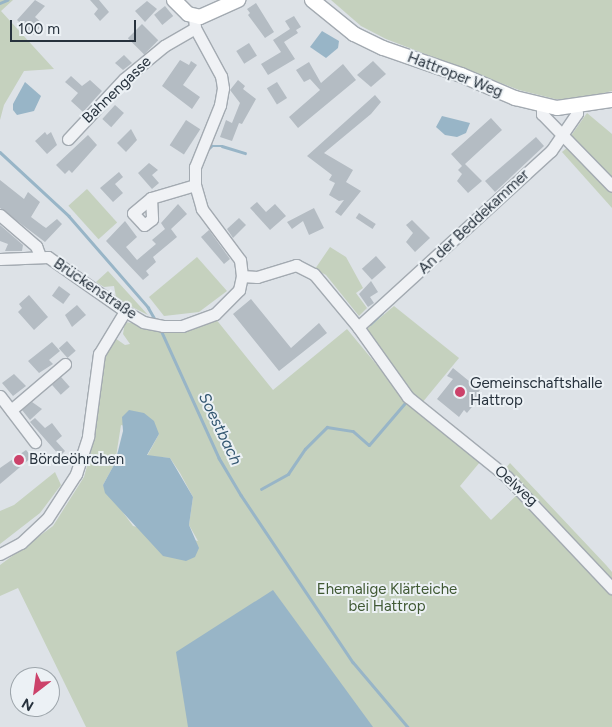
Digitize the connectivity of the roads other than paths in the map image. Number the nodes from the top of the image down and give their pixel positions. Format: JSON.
{"nodes":[{"id":1,"x":174,"y":0,"type":"edge"},
{"id":2,"x":238,"y":0,"type":"edge"},
{"id":3,"x":312,"y":0,"type":"edge"},
{"id":4,"x":194,"y":22,"type":"junction"},
{"id":5,"x":612,"y":100,"type":"edge"},
{"id":6,"x":542,"y":106,"type":"junction"},
{"id":7,"x":575,"y":108,"type":"junction"},
{"id":8,"x":564,"y":135,"type":"junction"},
{"id":9,"x":68,"y":139,"type":"dead end"},
{"id":10,"x":195,"y":185,"type":"junction"},
{"id":11,"x":612,"y":186,"type":"edge"},
{"id":12,"x":151,"y":198,"type":"dead end"},
{"id":13,"x":0,"y":215,"type":"edge"},
{"id":14,"x":40,"y":256,"type":"junction"},
{"id":15,"x":0,"y":259,"type":"edge"},
{"id":16,"x":242,"y":276,"type":"junction"},
{"id":17,"x":125,"y":311,"type":"junction"},
{"id":18,"x":358,"y":327,"type":"junction"},
{"id":19,"x":65,"y":364,"type":"dead end"},
{"id":20,"x":0,"y":396,"type":"edge"},
{"id":21,"x":10,"y":410,"type":"junction"},
{"id":22,"x":35,"y":442,"type":"dead end"},
{"id":23,"x":0,"y":554,"type":"edge"},
{"id":24,"x":612,"y":588,"type":"edge"}],
"edges":[{"from":1,"to":4,"type":"main road"},
{"from":2,"to":4,"type":"main road"},
{"from":3,"to":6,"type":"main road","name":"Hattroper Weg"},
{"from":4,"to":9,"type":"street","name":"Bahnengasse"},
{"from":4,"to":10,"type":"street"},
{"from":5,"to":7,"type":"main road","name":"Hattroper Weg"},
{"from":6,"to":7,"type":"main road","name":"Hattroper Weg"},
{"from":6,"to":8,"type":"street"},
{"from":7,"to":8,"type":"street","name":"An der Beddekammer"},
{"from":8,"to":11,"type":"street"},
{"from":8,"to":18,"type":"street","name":"An der Beddekammer"},
{"from":10,"to":12,"type":"street"},
{"from":10,"to":16,"type":"street"},
{"from":13,"to":14,"type":"street"},
{"from":14,"to":15,"type":"street","name":"Brückenstraße"},
{"from":14,"to":17,"type":"street","name":"Brückenstraße"},
{"from":16,"to":17,"type":"street","name":"Brückenstraße"},
{"from":16,"to":18,"type":"street"},
{"from":17,"to":23,"type":"street"},
{"from":18,"to":24,"type":"street","name":"Oelweg"},
{"from":19,"to":21,"type":"street"},
{"from":20,"to":21,"type":"street"},
{"from":21,"to":22,"type":"street"}]}
